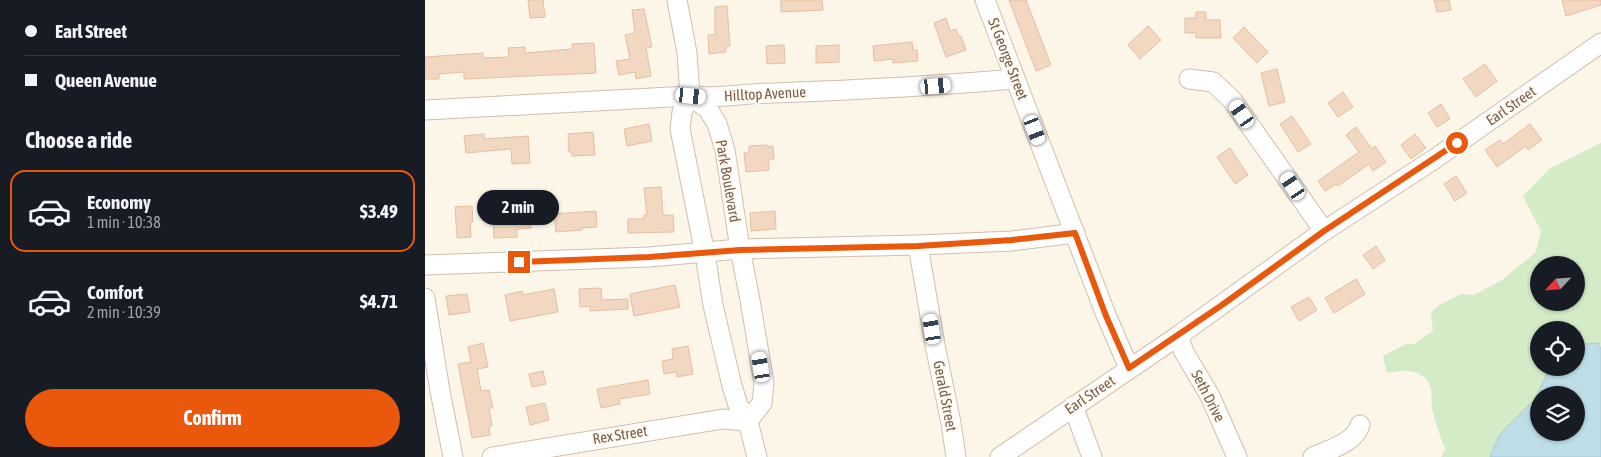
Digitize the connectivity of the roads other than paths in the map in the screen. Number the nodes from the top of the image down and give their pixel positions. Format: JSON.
{"nodes":[{"id":1,"x":677,"y":0,"type":"edge"},
{"id":2,"x":985,"y":0,"type":"edge"},
{"id":3,"x":1601,"y":42,"type":"edge"},
{"id":4,"x":1015,"y":79,"type":"junction"},
{"id":5,"x":1189,"y":79,"type":"dead end"},
{"id":6,"x":691,"y":96,"type":"junction"},
{"id":7,"x":425,"y":110,"type":"edge"},
{"id":8,"x":1324,"y":231,"type":"junction"},
{"id":9,"x":1075,"y":233,"type":"junction"},
{"id":10,"x":918,"y":246,"type":"junction"},
{"id":11,"x":740,"y":250,"type":"junction"},
{"id":12,"x":705,"y":254,"type":"junction"},
{"id":13,"x":425,"y":266,"type":"edge"},
{"id":14,"x":425,"y":298,"type":"edge"},
{"id":15,"x":1178,"y":336,"type":"junction"},
{"id":16,"x":1129,"y":368,"type":"junction"},
{"id":17,"x":1073,"y":406,"type":"junction"},
{"id":18,"x":748,"y":421,"type":"junction"},
{"id":19,"x":1360,"y":425,"type":"dead end"},
{"id":20,"x":453,"y":457,"type":"edge"},
{"id":21,"x":492,"y":457,"type":"edge"},
{"id":22,"x":757,"y":457,"type":"edge"},
{"id":23,"x":956,"y":457,"type":"edge"},
{"id":24,"x":999,"y":457,"type":"edge"},
{"id":25,"x":1092,"y":457,"type":"edge"},
{"id":26,"x":1237,"y":457,"type":"edge"},
{"id":27,"x":1313,"y":457,"type":"edge"}],
"edges":[{"from":1,"to":6,"type":"street"},
{"from":2,"to":4,"type":"street","name":"St George Street"},
{"from":3,"to":8,"type":"street","name":"Earl Street"},
{"from":4,"to":6,"type":"street","name":"Hilltop Avenue"},
{"from":4,"to":9,"type":"street","name":"St George Street"},
{"from":5,"to":8,"type":"street"},
{"from":6,"to":7,"type":"street","name":"Hilltop Avenue"},
{"from":6,"to":11,"type":"street","name":"Park Boulevard"},
{"from":6,"to":12,"type":"street"},
{"from":8,"to":15,"type":"street","name":"Earl Street"},
{"from":9,"to":10,"type":"street"},
{"from":9,"to":16,"type":"street","name":"St George Street"},
{"from":10,"to":11,"type":"street"},
{"from":10,"to":23,"type":"street","name":"Gerald Street"},
{"from":11,"to":12,"type":"street"},
{"from":11,"to":18,"type":"street","name":"Park Boulevard"},
{"from":12,"to":13,"type":"street"},
{"from":12,"to":18,"type":"street"},
{"from":14,"to":20,"type":"street"},
{"from":15,"to":16,"type":"street","name":"Earl Street"},
{"from":15,"to":26,"type":"street","name":"Seth Drive"},
{"from":16,"to":17,"type":"street","name":"Earl Street"},
{"from":17,"to":24,"type":"street","name":"Earl Street"},
{"from":17,"to":25,"type":"street"},
{"from":18,"to":21,"type":"street","name":"Rex Street"},
{"from":18,"to":22,"type":"street"},
{"from":19,"to":27,"type":"street"}]}
